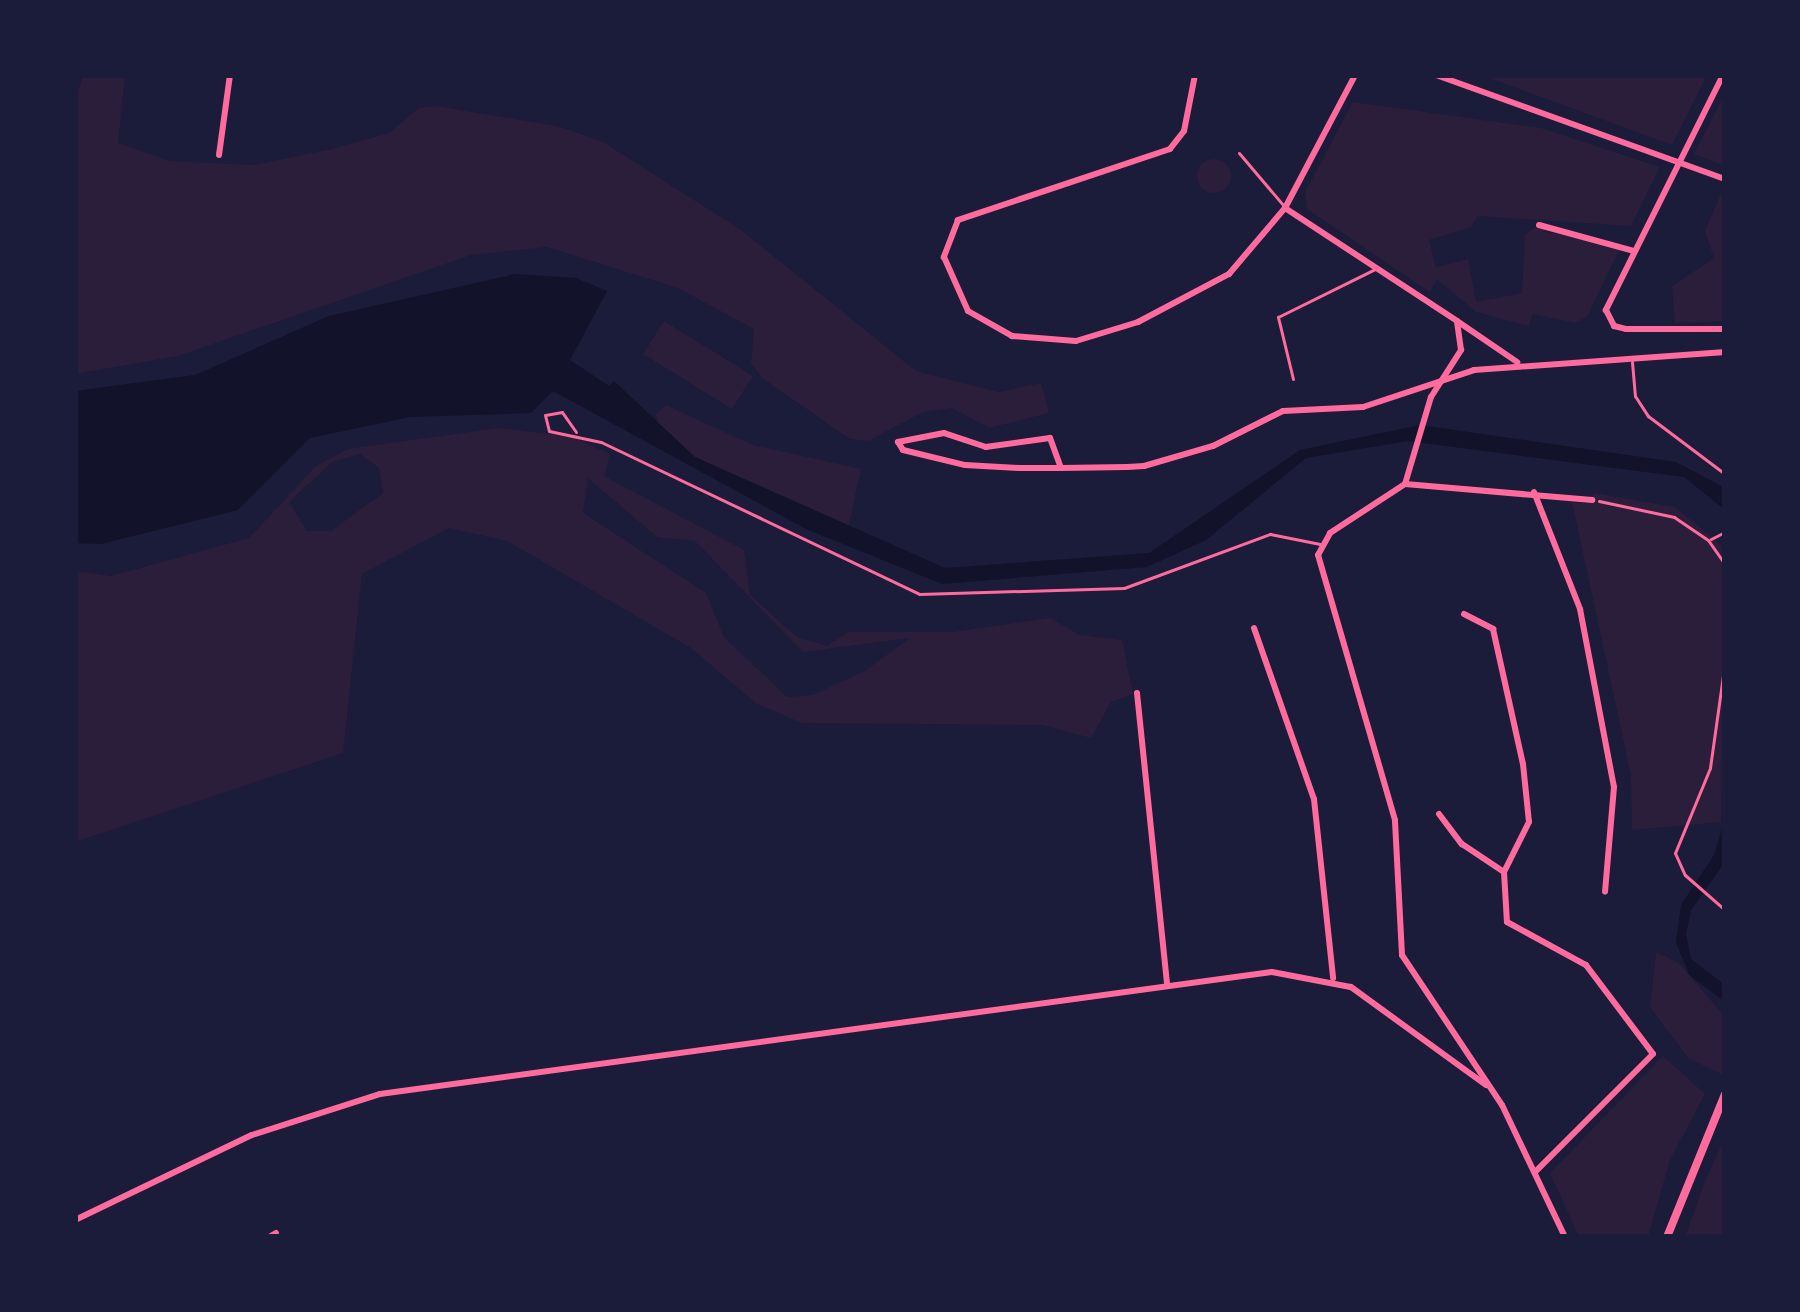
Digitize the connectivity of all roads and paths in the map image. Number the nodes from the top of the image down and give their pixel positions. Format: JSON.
{"nodes":[{"id":1,"x":230,"y":75,"type":"edge"},
{"id":2,"x":1195,"y":75,"type":"edge"},
{"id":3,"x":1355,"y":75,"type":"edge"},
{"id":4,"x":1436,"y":75,"type":"edge"},
{"id":5,"x":1723,"y":75,"type":"edge"},
{"id":6,"x":1239,"y":153,"type":"dead end"},
{"id":7,"x":219,"y":155,"type":"dead end"},
{"id":8,"x":1679,"y":161,"type":"junction"},
{"id":9,"x":1725,"y":179,"type":"edge"},
{"id":10,"x":1286,"y":208,"type":"junction"},
{"id":11,"x":1539,"y":225,"type":"dead end"},
{"id":12,"x":1634,"y":250,"type":"junction"},
{"id":13,"x":1377,"y":268,"type":"junction"},
{"id":14,"x":1457,"y":321,"type":"junction"},
{"id":15,"x":1725,"y":329,"type":"edge"},
{"id":16,"x":1725,"y":352,"type":"edge"},
{"id":17,"x":1632,"y":359,"type":"junction"},
{"id":18,"x":1518,"y":362,"type":"junction"},
{"id":19,"x":1293,"y":379,"type":"dead end"},
{"id":20,"x":1442,"y":380,"type":"junction"},
{"id":21,"x":576,"y":432,"type":"junction"},
{"id":22,"x":1061,"y":468,"type":"junction"},
{"id":23,"x":1725,"y":473,"type":"edge"},
{"id":24,"x":1405,"y":484,"type":"junction"},
{"id":25,"x":1534,"y":492,"type":"junction"},
{"id":26,"x":1592,"y":500,"type":"joint"},
{"id":27,"x":1725,"y":532,"type":"edge"},
{"id":28,"x":1708,"y":540,"type":"junction"},
{"id":29,"x":1320,"y":544,"type":"junction"},
{"id":30,"x":1725,"y":565,"type":"edge"},
{"id":31,"x":1464,"y":614,"type":"dead end"},
{"id":32,"x":1254,"y":628,"type":"dead end"},
{"id":33,"x":1725,"y":661,"type":"edge"},
{"id":34,"x":1137,"y":693,"type":"dead end"},
{"id":35,"x":1439,"y":814,"type":"dead end"},
{"id":36,"x":1504,"y":872,"type":"junction"},
{"id":37,"x":1605,"y":892,"type":"dead end"},
{"id":38,"x":1725,"y":910,"type":"edge"},
{"id":39,"x":1333,"y":978,"type":"junction"},
{"id":40,"x":1167,"y":984,"type":"junction"},
{"id":41,"x":1486,"y":1085,"type":"junction"},
{"id":42,"x":1723,"y":1098,"type":"edge"},
{"id":43,"x":1535,"y":1172,"type":"junction"},
{"id":44,"x":75,"y":1220,"type":"edge"},
{"id":45,"x":1565,"y":1237,"type":"edge"},
{"id":46,"x":1667,"y":1237,"type":"edge"}],
"edges":[{"from":1,"to":7,"type":"street"},
{"from":2,"to":10,"type":"street"},
{"from":3,"to":10,"type":"street"},
{"from":4,"to":8,"type":"street"},
{"from":5,"to":8,"type":"street"},
{"from":6,"to":10,"type":"lane"},
{"from":8,"to":9,"type":"street"},
{"from":8,"to":12,"type":"street"},
{"from":10,"to":13,"type":"street"},
{"from":11,"to":12,"type":"street"},
{"from":12,"to":15,"type":"street"},
{"from":13,"to":14,"type":"street"},
{"from":13,"to":19,"type":"lane"},
{"from":14,"to":18,"type":"street"},
{"from":14,"to":20,"type":"street"},
{"from":16,"to":17,"type":"street"},
{"from":17,"to":18,"type":"street"},
{"from":17,"to":23,"type":"lane"},
{"from":18,"to":20,"type":"street"},
{"from":20,"to":22,"type":"street"},
{"from":20,"to":24,"type":"street"},
{"from":21,"to":21,"type":"lane"},
{"from":21,"to":29,"type":"lane"},
{"from":22,"to":22,"type":"street"},
{"from":24,"to":25,"type":"street"},
{"from":24,"to":29,"type":"street"},
{"from":25,"to":26,"type":"street"},
{"from":25,"to":37,"type":"street"},
{"from":26,"to":28,"type":"path"},
{"from":27,"to":28,"type":"path"},
{"from":28,"to":30,"type":"path"},
{"from":29,"to":41,"type":"street"},
{"from":31,"to":36,"type":"street"},
{"from":32,"to":39,"type":"street"},
{"from":33,"to":38,"type":"path"},
{"from":34,"to":40,"type":"street"},
{"from":35,"to":36,"type":"street"},
{"from":36,"to":43,"type":"street"},
{"from":39,"to":40,"type":"street"},
{"from":39,"to":41,"type":"street"},
{"from":40,"to":44,"type":"street"},
{"from":41,"to":43,"type":"street"},
{"from":42,"to":46,"type":"main road"},
{"from":43,"to":45,"type":"street"}]}
